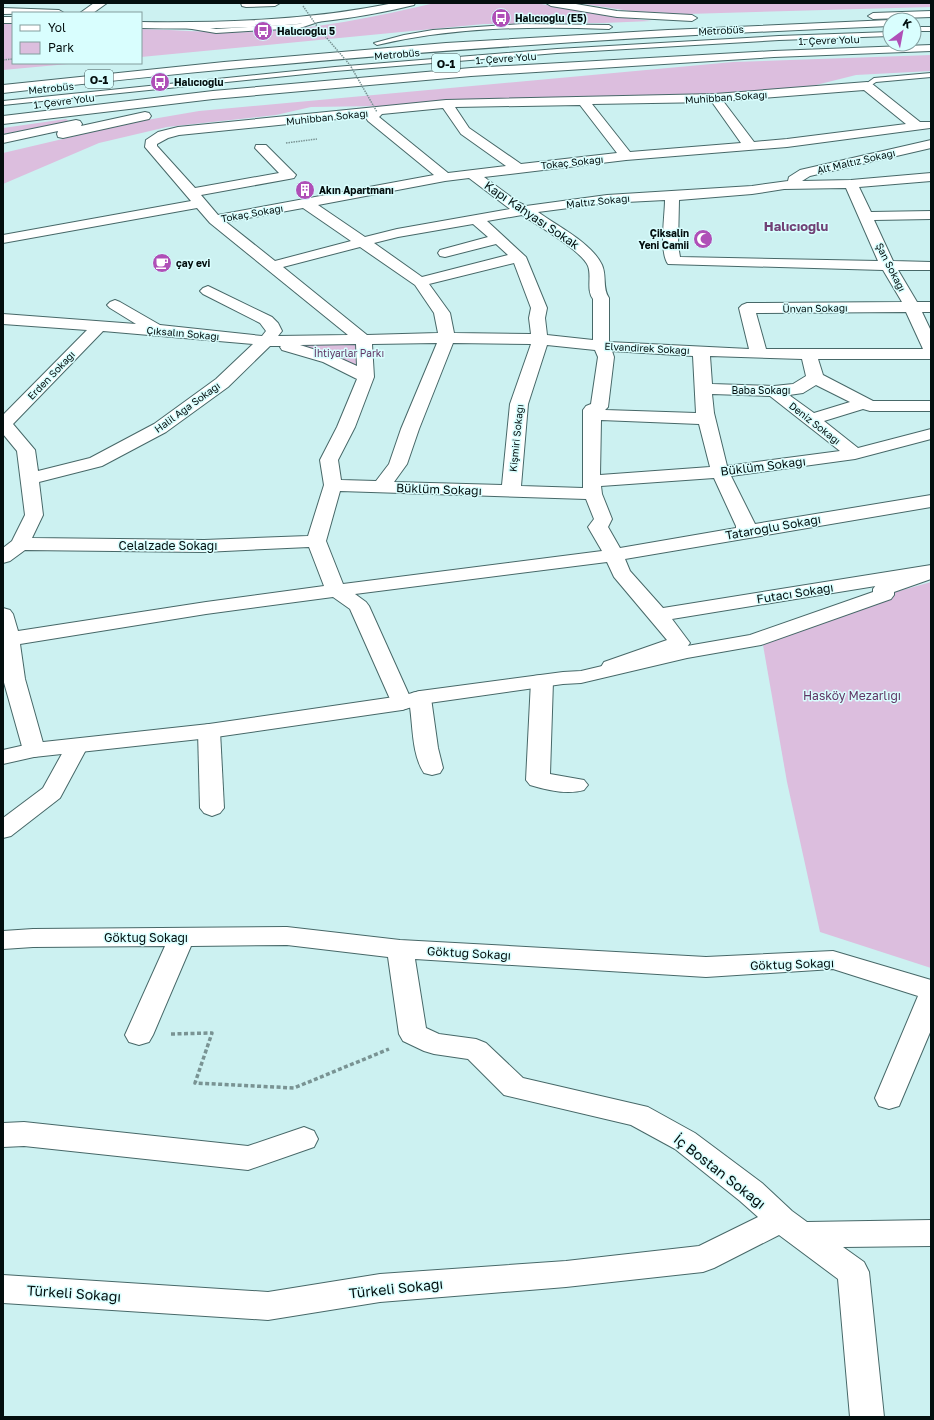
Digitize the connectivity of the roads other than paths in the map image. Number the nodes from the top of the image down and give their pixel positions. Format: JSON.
{"nodes":[{"id":1,"x":102,"y":3,"type":"edge"},
{"id":2,"x":233,"y":3,"type":"edge"},
{"id":3,"x":275,"y":3,"type":"edge"},
{"id":4,"x":367,"y":3,"type":"edge"},
{"id":5,"x":410,"y":3,"type":"edge"},
{"id":6,"x":551,"y":3,"type":"edge"},
{"id":7,"x":246,"y":4,"type":"edge"},
{"id":8,"x":3,"y":11,"type":"edge"},
{"id":9,"x":31,"y":12,"type":"edge"},
{"id":10,"x":87,"y":12,"type":"edge"},
{"id":11,"x":931,"y":14,"type":"edge"},
{"id":12,"x":142,"y":16,"type":"edge"},
{"id":13,"x":776,"y":17,"type":"dead end"},
{"id":14,"x":817,"y":17,"type":"junction"},
{"id":15,"x":703,"y":18,"type":"dead end"},
{"id":16,"x":882,"y":23,"type":"edge"},
{"id":17,"x":142,"y":25,"type":"edge"},
{"id":18,"x":882,"y":30,"type":"edge"},
{"id":19,"x":882,"y":34,"type":"edge"},
{"id":20,"x":882,"y":38,"type":"edge"},
{"id":21,"x":931,"y":48,"type":"edge"},
{"id":22,"x":214,"y":55,"type":"dead end"},
{"id":23,"x":521,"y":69,"type":"junction"},
{"id":24,"x":931,"y":75,"type":"edge"},
{"id":25,"x":867,"y":86,"type":"junction"},
{"id":26,"x":3,"y":89,"type":"edge"},
{"id":27,"x":3,"y":95,"type":"edge"},
{"id":28,"x":715,"y":98,"type":"junction"},
{"id":29,"x":584,"y":102,"type":"junction"},
{"id":30,"x":3,"y":103,"type":"edge"},
{"id":31,"x":446,"y":104,"type":"junction"},
{"id":32,"x":3,"y":108,"type":"edge"},
{"id":33,"x":166,"y":111,"type":"junction"},
{"id":34,"x":377,"y":112,"type":"junction"},
{"id":35,"x":3,"y":120,"type":"edge"},
{"id":36,"x":931,"y":124,"type":"edge"},
{"id":37,"x":917,"y":126,"type":"junction"},
{"id":38,"x":3,"y":139,"type":"edge"},
{"id":39,"x":931,"y":144,"type":"edge"},
{"id":40,"x":750,"y":146,"type":"junction"},
{"id":41,"x":261,"y":148,"type":"dead end"},
{"id":42,"x":3,"y":149,"type":"edge"},
{"id":43,"x":626,"y":156,"type":"junction"},
{"id":44,"x":518,"y":168,"type":"junction"},
{"id":45,"x":472,"y":174,"type":"junction"},
{"id":46,"x":445,"y":177,"type":"junction"},
{"id":47,"x":931,"y":177,"type":"edge"},
{"id":48,"x":851,"y":184,"type":"junction"},
{"id":49,"x":784,"y":185,"type":"junction"},
{"id":50,"x":672,"y":196,"type":"junction"},
{"id":51,"x":197,"y":198,"type":"junction"},
{"id":52,"x":306,"y":203,"type":"junction"},
{"id":53,"x":525,"y":210,"type":"junction"},
{"id":54,"x":931,"y":215,"type":"edge"},
{"id":55,"x":867,"y":216,"type":"junction"},
{"id":56,"x":475,"y":218,"type":"junction"},
{"id":57,"x":215,"y":220,"type":"junction"},
{"id":58,"x":3,"y":239,"type":"edge"},
{"id":59,"x":499,"y":239,"type":"junction"},
{"id":60,"x":363,"y":243,"type":"junction"},
{"id":61,"x":445,"y":253,"type":"dead end"},
{"id":62,"x":519,"y":257,"type":"junction"},
{"id":63,"x":271,"y":266,"type":"junction"},
{"id":64,"x":888,"y":266,"type":"junction"},
{"id":65,"x":931,"y":266,"type":"edge"},
{"id":66,"x":420,"y":282,"type":"junction"},
{"id":67,"x":208,"y":291,"type":"dead end"},
{"id":68,"x":115,"y":305,"type":"dead end"},
{"id":69,"x":912,"y":307,"type":"junction"},
{"id":70,"x":931,"y":307,"type":"edge"},
{"id":71,"x":3,"y":319,"type":"edge"},
{"id":72,"x":99,"y":326,"type":"junction"},
{"id":73,"x":159,"y":330,"type":"junction"},
{"id":74,"x":448,"y":338,"type":"junction"},
{"id":75,"x":541,"y":339,"type":"junction"},
{"id":76,"x":364,"y":340,"type":"junction"},
{"id":77,"x":266,"y":341,"type":"junction"},
{"id":78,"x":601,"y":346,"type":"junction"},
{"id":79,"x":931,"y":349,"type":"edge"},
{"id":80,"x":701,"y":351,"type":"junction"},
{"id":81,"x":759,"y":354,"type":"junction"},
{"id":82,"x":809,"y":354,"type":"junction"},
{"id":83,"x":931,"y":354,"type":"edge"},
{"id":84,"x":366,"y":376,"type":"junction"},
{"id":85,"x":815,"y":378,"type":"junction"},
{"id":86,"x":704,"y":389,"type":"junction"},
{"id":87,"x":774,"y":391,"type":"junction"},
{"id":88,"x":865,"y":403,"type":"junction"},
{"id":89,"x":931,"y":406,"type":"edge"},
{"id":90,"x":593,"y":415,"type":"junction"},
{"id":91,"x":706,"y":418,"type":"junction"},
{"id":92,"x":810,"y":420,"type":"junction"},
{"id":93,"x":3,"y":424,"type":"edge"},
{"id":94,"x":931,"y":434,"type":"edge"},
{"id":95,"x":855,"y":454,"type":"junction"},
{"id":96,"x":720,"y":472,"type":"junction"},
{"id":97,"x":30,"y":479,"type":"junction"},
{"id":98,"x":333,"y":485,"type":"junction"},
{"id":99,"x":382,"y":486,"type":"junction"},
{"id":100,"x":592,"y":487,"type":"junction"},
{"id":101,"x":511,"y":492,"type":"junction"},
{"id":102,"x":931,"y":501,"type":"edge"},
{"id":103,"x":743,"y":532,"type":"junction"},
{"id":104,"x":316,"y":541,"type":"junction"},
{"id":105,"x":20,"y":544,"type":"junction"},
{"id":106,"x":614,"y":555,"type":"junction"},
{"id":107,"x":3,"y":557,"type":"edge"},
{"id":108,"x":931,"y":572,"type":"edge"},
{"id":109,"x":336,"y":590,"type":"junction"},
{"id":110,"x":3,"y":614,"type":"edge"},
{"id":111,"x":658,"y":614,"type":"junction"},
{"id":112,"x":9,"y":639,"type":"junction"},
{"id":113,"x":581,"y":677,"type":"junction"},
{"id":114,"x":542,"y":681,"type":"junction"},
{"id":115,"x":411,"y":701,"type":"junction"},
{"id":116,"x":209,"y":731,"type":"junction"},
{"id":117,"x":77,"y":746,"type":"junction"},
{"id":118,"x":34,"y":750,"type":"junction"},
{"id":119,"x":3,"y":757,"type":"edge"},
{"id":120,"x":432,"y":768,"type":"dead end"},
{"id":121,"x":576,"y":785,"type":"dead end"},
{"id":122,"x":212,"y":808,"type":"dead end"},
{"id":123,"x":3,"y":830,"type":"edge"},
{"id":124,"x":182,"y":937,"type":"junction"},
{"id":125,"x":3,"y":940,"type":"edge"},
{"id":126,"x":400,"y":949,"type":"junction"},
{"id":127,"x":931,"y":990,"type":"edge"},
{"id":128,"x":931,"y":997,"type":"edge"},
{"id":129,"x":139,"y":1035,"type":"road end"},
{"id":130,"x":889,"y":1098,"type":"dead end"},
{"id":131,"x":3,"y":1135,"type":"edge"},
{"id":132,"x":304,"y":1139,"type":"dead end"},
{"id":133,"x":792,"y":1228,"type":"junction"},
{"id":134,"x":931,"y":1233,"type":"edge"},
{"id":135,"x":3,"y":1288,"type":"edge"},
{"id":136,"x":867,"y":1417,"type":"edge"}],
"edges":[{"from":1,"to":10,"type":"main road"},
{"from":2,"to":7,"type":"main road"},
{"from":3,"to":7,"type":"main road"},
{"from":4,"to":12,"type":"main road"},
{"from":5,"to":17,"type":"main road"},
{"from":6,"to":15,"type":"main road"},
{"from":8,"to":9,"type":"main road"},
{"from":11,"to":14,"type":"main road"},
{"from":13,"to":14,"type":"main road"},
{"from":14,"to":22,"type":"main road"},
{"from":16,"to":26,"type":"main road","name":"1. Çevre Yolu","number":"O-1"},
{"from":18,"to":27,"type":"lane","name":"Metrobüs"},
{"from":19,"to":30,"type":"lane","name":"Metrobüs"},
{"from":20,"to":32,"type":"main road","name":"1. Çevre Yolu","number":"O-1"},
{"from":21,"to":23,"type":"main road"},
{"from":23,"to":33,"type":"main road"},
{"from":23,"to":35,"type":"main road"},
{"from":24,"to":25,"type":"lane"},
{"from":25,"to":28,"type":"main road","name":"Muhibban Sokağı"},
{"from":25,"to":37,"type":"main road"},
{"from":28,"to":29,"type":"main road","name":"Muhibban Sokağı"},
{"from":28,"to":40,"type":"main road"},
{"from":29,"to":31,"type":"main road","name":"Muhibban Sokağı"},
{"from":29,"to":43,"type":"main road"},
{"from":31,"to":34,"type":"main road","name":"Muhibban Sokağı"},
{"from":31,"to":44,"type":"main road"},
{"from":33,"to":38,"type":"main road"},
{"from":33,"to":42,"type":"main road"},
{"from":34,"to":46,"type":"main road"},
{"from":34,"to":51,"type":"main road","name":"Muhibban Sokağı"},
{"from":36,"to":37,"type":"main road","name":"Tokaç Sokağı"},
{"from":37,"to":40,"type":"main road","name":"Tokaç Sokağı"},
{"from":39,"to":49,"type":"main road","name":"Alt Maltız Sokağı"},
{"from":40,"to":43,"type":"main road","name":"Tokaç Sokağı"},
{"from":41,"to":51,"type":"main road"},
{"from":43,"to":44,"type":"main road","name":"Tokaç Sokağı"},
{"from":44,"to":45,"type":"main road","name":"Tokaç Sokağı"},
{"from":45,"to":46,"type":"main road","name":"Tokaç Sokağı"},
{"from":45,"to":53,"type":"main road","name":"Kapı Kahyası Sokak"},
{"from":46,"to":52,"type":"main road","name":"Tokaç Sokağı"},
{"from":47,"to":48,"type":"main road","name":"Maltız Sokağı"},
{"from":48,"to":49,"type":"main road","name":"Maltız Sokağı"},
{"from":48,"to":55,"type":"main road","name":"Şan Sokağı"},
{"from":49,"to":50,"type":"main road","name":"Maltız Sokağı"},
{"from":50,"to":53,"type":"main road","name":"Maltız Sokağı"},
{"from":50,"to":64,"type":"main road"},
{"from":51,"to":57,"type":"main road"},
{"from":51,"to":58,"type":"main road"},
{"from":52,"to":57,"type":"main road","name":"Tokaç Sokağı"},
{"from":52,"to":60,"type":"main road"},
{"from":53,"to":56,"type":"main road","name":"Maltız Sokağı"},
{"from":53,"to":78,"type":"main road","name":"Kapı Kahyası Sokak"},
{"from":54,"to":55,"type":"main road"},
{"from":55,"to":64,"type":"main road","name":"Şan Sokağı"},
{"from":56,"to":59,"type":"main road"},
{"from":56,"to":60,"type":"main road","name":"Maltız Sokağı"},
{"from":57,"to":63,"type":"main road"},
{"from":59,"to":61,"type":"main road"},
{"from":59,"to":62,"type":"main road"},
{"from":60,"to":63,"type":"main road","name":"Maltız Sokağı"},
{"from":60,"to":66,"type":"main road"},
{"from":62,"to":66,"type":"main road"},
{"from":62,"to":75,"type":"main road"},
{"from":63,"to":76,"type":"main road"},
{"from":64,"to":65,"type":"main road"},
{"from":64,"to":69,"type":"main road","name":"Şan Sokağı"},
{"from":66,"to":74,"type":"main road"},
{"from":67,"to":77,"type":"main road"},
{"from":68,"to":73,"type":"main road"},
{"from":69,"to":70,"type":"main road","name":"Ünvan Sokağı"},
{"from":69,"to":79,"type":"main road","name":"Şan Sokağı"},
{"from":69,"to":81,"type":"main road","name":"Ünvan Sokağı"},
{"from":71,"to":72,"type":"main road","name":"Çıksalın Sokağı"},
{"from":72,"to":73,"type":"main road","name":"Çıksalın Sokağı"},
{"from":72,"to":93,"type":"main road","name":"Erden Sokağı"},
{"from":73,"to":77,"type":"main road","name":"Çıksalın Sokağı"},
{"from":74,"to":75,"type":"main road","name":"Elvandirek Sokağı"},
{"from":74,"to":76,"type":"main road","name":"Elvandirek Sokağı"},
{"from":74,"to":99,"type":"main road"},
{"from":75,"to":78,"type":"main road","name":"Elvandirek Sokağı"},
{"from":75,"to":101,"type":"main road","name":"Kişmiri Sokağı"},
{"from":76,"to":77,"type":"main road","name":"Çıksalın Sokağı"},
{"from":76,"to":84,"type":"main road"},
{"from":77,"to":84,"type":"main road"},
{"from":77,"to":97,"type":"main road","name":"Halil Ağa Sokağı"},
{"from":78,"to":80,"type":"main road","name":"Elvandirek Sokağı"},
{"from":78,"to":90,"type":"main road","name":"Kapı Kahyası Sokak"},
{"from":80,"to":81,"type":"main road","name":"Elvandirek Sokağı"},
{"from":80,"to":86,"type":"main road"},
{"from":81,"to":82,"type":"main road","name":"Elvandirek Sokağı"},
{"from":82,"to":83,"type":"main road","name":"Elvandirek Sokağı"},
{"from":82,"to":85,"type":"main road"},
{"from":84,"to":98,"type":"main road"},
{"from":85,"to":87,"type":"main road","name":"Baba Sokağı"},
{"from":85,"to":88,"type":"main road"},
{"from":86,"to":87,"type":"main road","name":"Baba Sokağı"},
{"from":86,"to":91,"type":"main road"},
{"from":87,"to":92,"type":"main road","name":"Deniz Sokağı"},
{"from":88,"to":89,"type":"main road"},
{"from":88,"to":92,"type":"main road"},
{"from":90,"to":91,"type":"main road"},
{"from":90,"to":100,"type":"main road","name":"Kapı Kahyası Sokak"},
{"from":91,"to":96,"type":"main road"},
{"from":92,"to":95,"type":"main road","name":"Deniz Sokağı"},
{"from":93,"to":97,"type":"main road"},
{"from":94,"to":95,"type":"main road","name":"Büklüm Sokağı"},
{"from":95,"to":96,"type":"main road","name":"Büklüm Sokağı"},
{"from":96,"to":100,"type":"main road","name":"Büklüm Sokağı"},
{"from":96,"to":103,"type":"main road"},
{"from":97,"to":105,"type":"main road"},
{"from":98,"to":99,"type":"main road","name":"Büklüm Sokağı"},
{"from":98,"to":104,"type":"main road"},
{"from":99,"to":101,"type":"main road","name":"Büklüm Sokağı"},
{"from":100,"to":101,"type":"main road","name":"Büklüm Sokağı"},
{"from":100,"to":106,"type":"main road","name":"Kapı Kahyası Sokak"},
{"from":102,"to":103,"type":"main road","name":"Tataroğlu Sokağı"},
{"from":103,"to":106,"type":"main road","name":"Tataroğlu Sokağı"},
{"from":104,"to":105,"type":"main road","name":"Celalzade Sokağı"},
{"from":104,"to":109,"type":"main road"},
{"from":105,"to":107,"type":"main road"},
{"from":106,"to":109,"type":"main road","name":"Tataroğlu Sokağı"},
{"from":106,"to":111,"type":"main road","name":"Kapı Kahyası Sokak"},
{"from":108,"to":111,"type":"main road","name":"Futacı Sokağı"},
{"from":108,"to":113,"type":"main road"},
{"from":109,"to":112,"type":"main road","name":"Tataroğlu Sokağı"},
{"from":109,"to":115,"type":"main road"},
{"from":110,"to":112,"type":"main road"},
{"from":111,"to":113,"type":"main road","name":"Kapı Kahyası Sokak"},
{"from":112,"to":118,"type":"main road"},
{"from":113,"to":114,"type":"main road"},
{"from":114,"to":115,"type":"main road"},
{"from":114,"to":121,"type":"main road"},
{"from":115,"to":116,"type":"main road"},
{"from":115,"to":120,"type":"main road"},
{"from":116,"to":117,"type":"main road"},
{"from":116,"to":122,"type":"main road"},
{"from":117,"to":118,"type":"main road"},
{"from":117,"to":123,"type":"main road"},
{"from":118,"to":119,"type":"main road"},
{"from":124,"to":125,"type":"main road","name":"Göktuğ Sokağı"},
{"from":124,"to":126,"type":"main road","name":"Göktuğ Sokağı"},
{"from":124,"to":129,"type":"main road"},
{"from":126,"to":127,"type":"main road","name":"Göktuğ Sokağı"},
{"from":126,"to":133,"type":"main road","name":"İç Bostan Sokağı"},
{"from":128,"to":130,"type":"main road"},
{"from":131,"to":132,"type":"main road"},
{"from":133,"to":134,"type":"main road"},
{"from":133,"to":135,"type":"main road","name":"Türkeli Sokağı"},
{"from":133,"to":136,"type":"main road","name":"İç Bostan Sokağı"}]}
